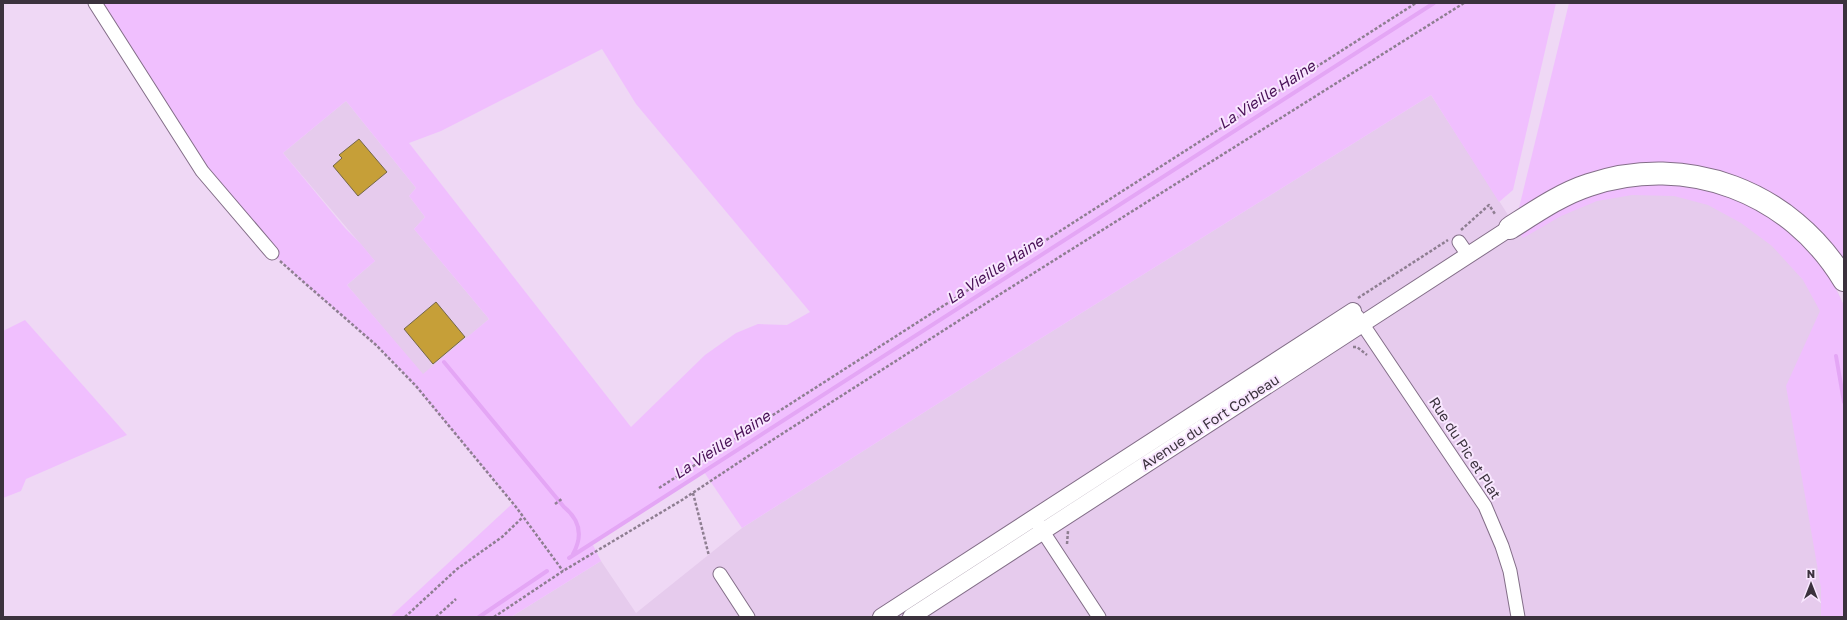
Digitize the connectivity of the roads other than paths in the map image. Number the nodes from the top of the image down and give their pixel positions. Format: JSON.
{"nodes":[{"id":1,"x":95,"y":3,"type":"edge"},
{"id":2,"x":1510,"y":228,"type":"joint"},
{"id":3,"x":272,"y":253,"type":"road end"},
{"id":4,"x":1844,"y":280,"type":"edge"},
{"id":5,"x":1353,"y":311,"type":"joint"},
{"id":6,"x":1362,"y":324,"type":"junction"},
{"id":7,"x":1034,"y":518,"type":"junction"},
{"id":8,"x":1044,"y":531,"type":"junction"},
{"id":9,"x":720,"y":574,"type":"dead end"},
{"id":10,"x":748,"y":617,"type":"edge"},
{"id":11,"x":881,"y":617,"type":"edge"},
{"id":12,"x":911,"y":617,"type":"edge"},
{"id":13,"x":1099,"y":617,"type":"edge"},
{"id":14,"x":1518,"y":617,"type":"edge"}],
"edges":[{"from":1,"to":3,"type":"street"},
{"from":2,"to":4,"type":"highway"},
{"from":2,"to":6,"type":"street","name":"Avenue du Fort Corbeau"},
{"from":5,"to":6,"type":"street","name":"Rue du Pic et Plat"},
{"from":5,"to":7,"type":"street","name":"Avenue du Fort Corbeau"},
{"from":6,"to":8,"type":"street","name":"Avenue du Fort Corbeau"},
{"from":6,"to":14,"type":"street","name":"Rue du Pic et Plat"},
{"from":7,"to":8,"type":"street"},
{"from":7,"to":11,"type":"street","name":"Avenue du Fort Corbeau"},
{"from":8,"to":12,"type":"street","name":"Avenue du Fort Corbeau"},
{"from":8,"to":13,"type":"street"},
{"from":9,"to":10,"type":"street"}]}
